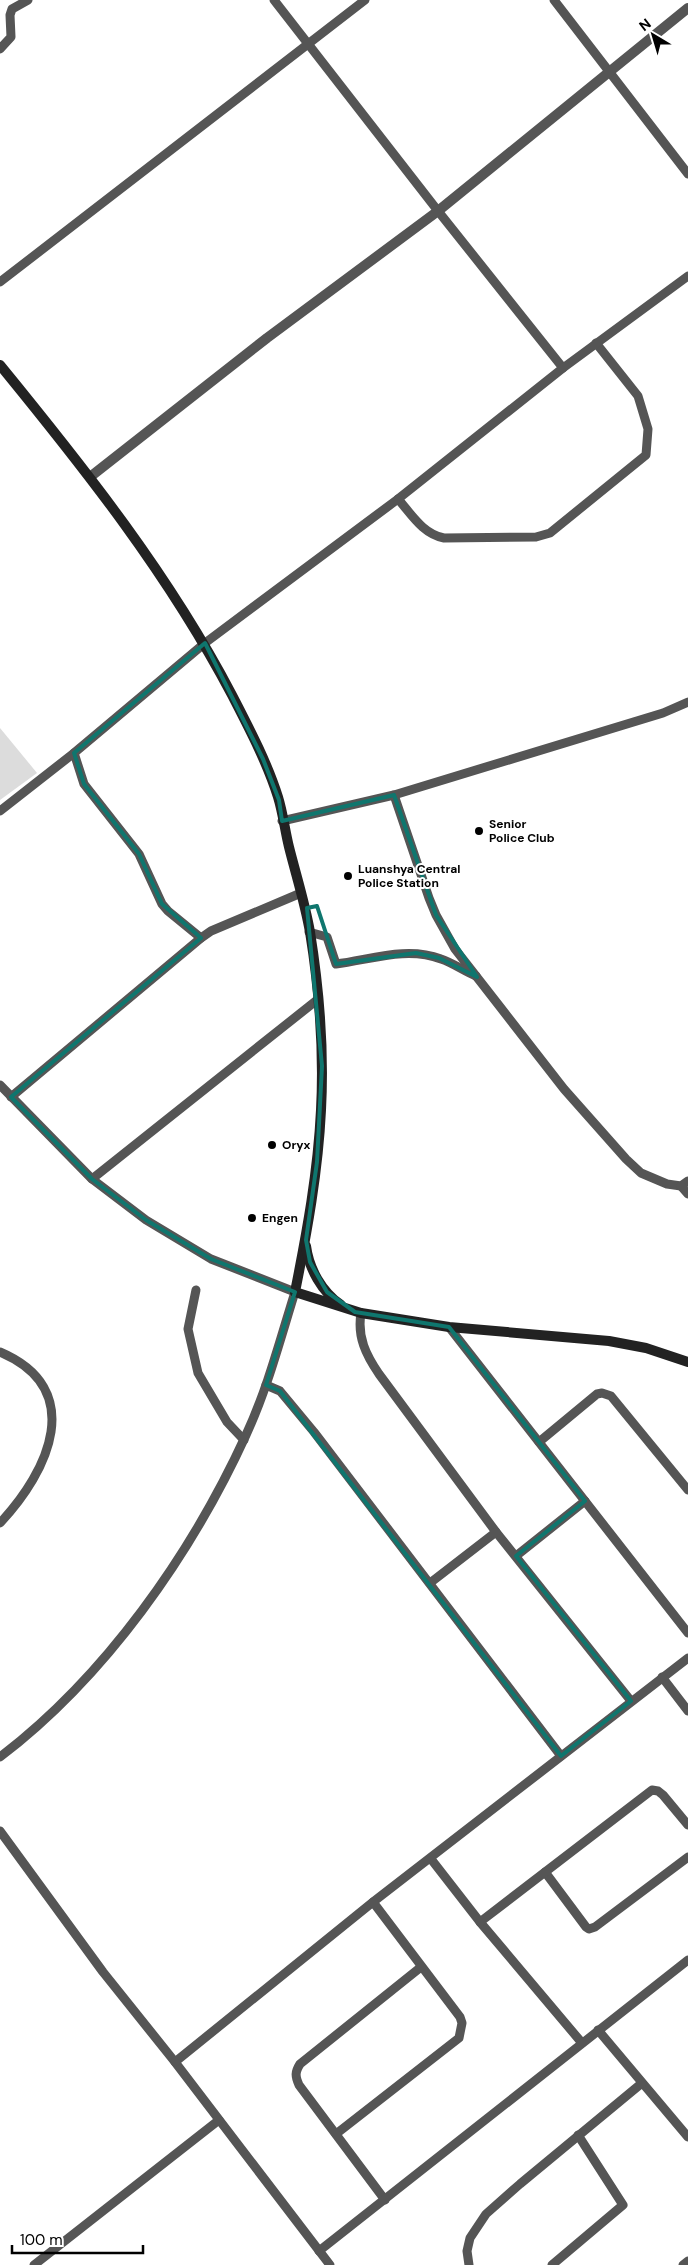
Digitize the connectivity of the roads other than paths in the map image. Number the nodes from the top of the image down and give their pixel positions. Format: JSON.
{"nodes":[{"id":1,"x":28,"y":0,"type":"edge"},
{"id":2,"x":274,"y":0,"type":"edge"},
{"id":3,"x":365,"y":0,"type":"edge"},
{"id":4,"x":554,"y":0,"type":"edge"},
{"id":5,"x":688,"y":8,"type":"edge"},
{"id":6,"x":308,"y":44,"type":"junction"},
{"id":7,"x":0,"y":49,"type":"edge"},
{"id":8,"x":609,"y":71,"type":"junction"},
{"id":9,"x":688,"y":174,"type":"edge"},
{"id":10,"x":438,"y":211,"type":"junction"},
{"id":11,"x":688,"y":276,"type":"edge"},
{"id":12,"x":0,"y":282,"type":"edge"},
{"id":13,"x":596,"y":344,"type":"junction"},
{"id":14,"x":0,"y":365,"type":"edge"},
{"id":15,"x":563,"y":368,"type":"junction"},
{"id":16,"x":90,"y":477,"type":"junction"},
{"id":17,"x":398,"y":499,"type":"junction"},
{"id":18,"x":205,"y":643,"type":"junction"},
{"id":19,"x":688,"y":702,"type":"edge"},
{"id":20,"x":74,"y":753,"type":"junction"},
{"id":21,"x":394,"y":795,"type":"junction"},
{"id":22,"x":0,"y":811,"type":"edge"},
{"id":23,"x":282,"y":821,"type":"junction"},
{"id":24,"x":301,"y":893,"type":"junction"},
{"id":25,"x":310,"y":932,"type":"junction"},
{"id":26,"x":200,"y":938,"type":"junction"},
{"id":27,"x":477,"y":977,"type":"junction"},
{"id":28,"x":317,"y":1000,"type":"junction"},
{"id":29,"x":0,"y":1085,"type":"edge"},
{"id":30,"x":11,"y":1097,"type":"junction"},
{"id":31,"x":92,"y":1179,"type":"junction"},
{"id":32,"x":685,"y":1183,"type":"edge"},
{"id":33,"x":688,"y":1194,"type":"edge"},
{"id":34,"x":306,"y":1240,"type":"junction"},
{"id":35,"x":196,"y":1290,"type":"dead end"},
{"id":36,"x":295,"y":1292,"type":"junction"},
{"id":37,"x":358,"y":1313,"type":"junction"},
{"id":38,"x":449,"y":1328,"type":"junction"},
{"id":39,"x":0,"y":1352,"type":"edge"},
{"id":40,"x":688,"y":1362,"type":"edge"},
{"id":41,"x":266,"y":1384,"type":"junction"},
{"id":42,"x":244,"y":1440,"type":"junction"},
{"id":43,"x":539,"y":1442,"type":"junction"},
{"id":44,"x":688,"y":1490,"type":"edge"},
{"id":45,"x":585,"y":1501,"type":"junction"},
{"id":46,"x":0,"y":1522,"type":"edge"},
{"id":47,"x":496,"y":1532,"type":"junction"},
{"id":48,"x":516,"y":1556,"type":"junction"},
{"id":49,"x":430,"y":1583,"type":"junction"},
{"id":50,"x":688,"y":1633,"type":"edge"},
{"id":51,"x":688,"y":1658,"type":"edge"},
{"id":52,"x":662,"y":1677,"type":"junction"},
{"id":53,"x":631,"y":1701,"type":"junction"},
{"id":54,"x":688,"y":1711,"type":"edge"},
{"id":55,"x":561,"y":1756,"type":"junction"},
{"id":56,"x":0,"y":1757,"type":"edge"},
{"id":57,"x":688,"y":1825,"type":"edge"},
{"id":58,"x":0,"y":1832,"type":"edge"},
{"id":59,"x":688,"y":1857,"type":"edge"},
{"id":60,"x":431,"y":1858,"type":"junction"},
{"id":61,"x":545,"y":1872,"type":"junction"},
{"id":62,"x":373,"y":1902,"type":"junction"},
{"id":63,"x":480,"y":1922,"type":"junction"},
{"id":64,"x":688,"y":1960,"type":"edge"},
{"id":65,"x":421,"y":1967,"type":"junction"},
{"id":66,"x":598,"y":2030,"type":"junction"},
{"id":67,"x":582,"y":2043,"type":"junction"},
{"id":68,"x":176,"y":2062,"type":"junction"},
{"id":69,"x":642,"y":2083,"type":"junction"},
{"id":70,"x":220,"y":2120,"type":"junction"},
{"id":71,"x":336,"y":2134,"type":"junction"},
{"id":72,"x":578,"y":2135,"type":"junction"},
{"id":73,"x":688,"y":2137,"type":"edge"},
{"id":74,"x":385,"y":2200,"type":"junction"},
{"id":75,"x":320,"y":2250,"type":"junction"},
{"id":76,"x":688,"y":2261,"type":"edge"},
{"id":77,"x":34,"y":2265,"type":"edge"},
{"id":78,"x":330,"y":2265,"type":"edge"},
{"id":79,"x":469,"y":2265,"type":"edge"},
{"id":80,"x":552,"y":2265,"type":"edge"},
{"id":81,"x":682,"y":2265,"type":"edge"}],
"edges":[{"from":1,"to":7,"type":"street"},
{"from":2,"to":6,"type":"street"},
{"from":3,"to":6,"type":"street"},
{"from":4,"to":8,"type":"street"},
{"from":5,"to":8,"type":"street"},
{"from":6,"to":10,"type":"street"},
{"from":6,"to":12,"type":"street"},
{"from":8,"to":9,"type":"street"},
{"from":8,"to":10,"type":"street"},
{"from":10,"to":15,"type":"street"},
{"from":10,"to":16,"type":"street"},
{"from":11,"to":13,"type":"street"},
{"from":13,"to":15,"type":"street"},
{"from":13,"to":17,"type":"street"},
{"from":14,"to":16,"type":"main road"},
{"from":15,"to":17,"type":"street"},
{"from":16,"to":18,"type":"main road"},
{"from":17,"to":18,"type":"street"},
{"from":18,"to":20,"type":"street"},
{"from":18,"to":23,"type":"main road"},
{"from":19,"to":21,"type":"street"},
{"from":20,"to":22,"type":"street"},
{"from":20,"to":26,"type":"street"},
{"from":21,"to":23,"type":"street"},
{"from":21,"to":27,"type":"street"},
{"from":23,"to":24,"type":"main road"},
{"from":24,"to":25,"type":"main road"},
{"from":24,"to":26,"type":"street"},
{"from":25,"to":27,"type":"street"},
{"from":25,"to":28,"type":"main road"},
{"from":26,"to":30,"type":"street"},
{"from":27,"to":32,"type":"street"},
{"from":28,"to":31,"type":"street"},
{"from":28,"to":34,"type":"main road"},
{"from":29,"to":30,"type":"street"},
{"from":30,"to":31,"type":"street"},
{"from":31,"to":36,"type":"street"},
{"from":32,"to":33,"type":"street"},
{"from":34,"to":36,"type":"main road"},
{"from":34,"to":37,"type":"main road"},
{"from":35,"to":42,"type":"street"},
{"from":36,"to":37,"type":"main road"},
{"from":36,"to":41,"type":"street"},
{"from":37,"to":38,"type":"main road"},
{"from":37,"to":47,"type":"street"},
{"from":38,"to":40,"type":"main road"},
{"from":38,"to":43,"type":"street"},
{"from":39,"to":46,"type":"street"},
{"from":41,"to":42,"type":"street"},
{"from":41,"to":49,"type":"street"},
{"from":42,"to":56,"type":"street"},
{"from":43,"to":44,"type":"street"},
{"from":43,"to":45,"type":"street"},
{"from":45,"to":48,"type":"street"},
{"from":45,"to":50,"type":"street"},
{"from":47,"to":48,"type":"street"},
{"from":47,"to":49,"type":"street"},
{"from":48,"to":53,"type":"street"},
{"from":49,"to":55,"type":"street"},
{"from":51,"to":52,"type":"street"},
{"from":52,"to":53,"type":"street"},
{"from":52,"to":54,"type":"street"},
{"from":53,"to":55,"type":"street"},
{"from":55,"to":60,"type":"street"},
{"from":57,"to":61,"type":"street"},
{"from":58,"to":68,"type":"street"},
{"from":59,"to":61,"type":"street"},
{"from":60,"to":62,"type":"street"},
{"from":60,"to":63,"type":"street"},
{"from":61,"to":63,"type":"street"},
{"from":62,"to":65,"type":"street"},
{"from":62,"to":68,"type":"street"},
{"from":63,"to":67,"type":"street"},
{"from":64,"to":66,"type":"street"},
{"from":65,"to":71,"type":"street"},
{"from":65,"to":71,"type":"street"},
{"from":66,"to":67,"type":"street"},
{"from":66,"to":69,"type":"street"},
{"from":67,"to":74,"type":"street"},
{"from":68,"to":70,"type":"street"},
{"from":69,"to":72,"type":"street"},
{"from":69,"to":73,"type":"street"},
{"from":70,"to":75,"type":"street"},
{"from":70,"to":77,"type":"street"},
{"from":71,"to":74,"type":"street"},
{"from":72,"to":79,"type":"street"},
{"from":72,"to":80,"type":"street"},
{"from":74,"to":75,"type":"street"},
{"from":75,"to":78,"type":"street"},
{"from":76,"to":81,"type":"street"}]}
